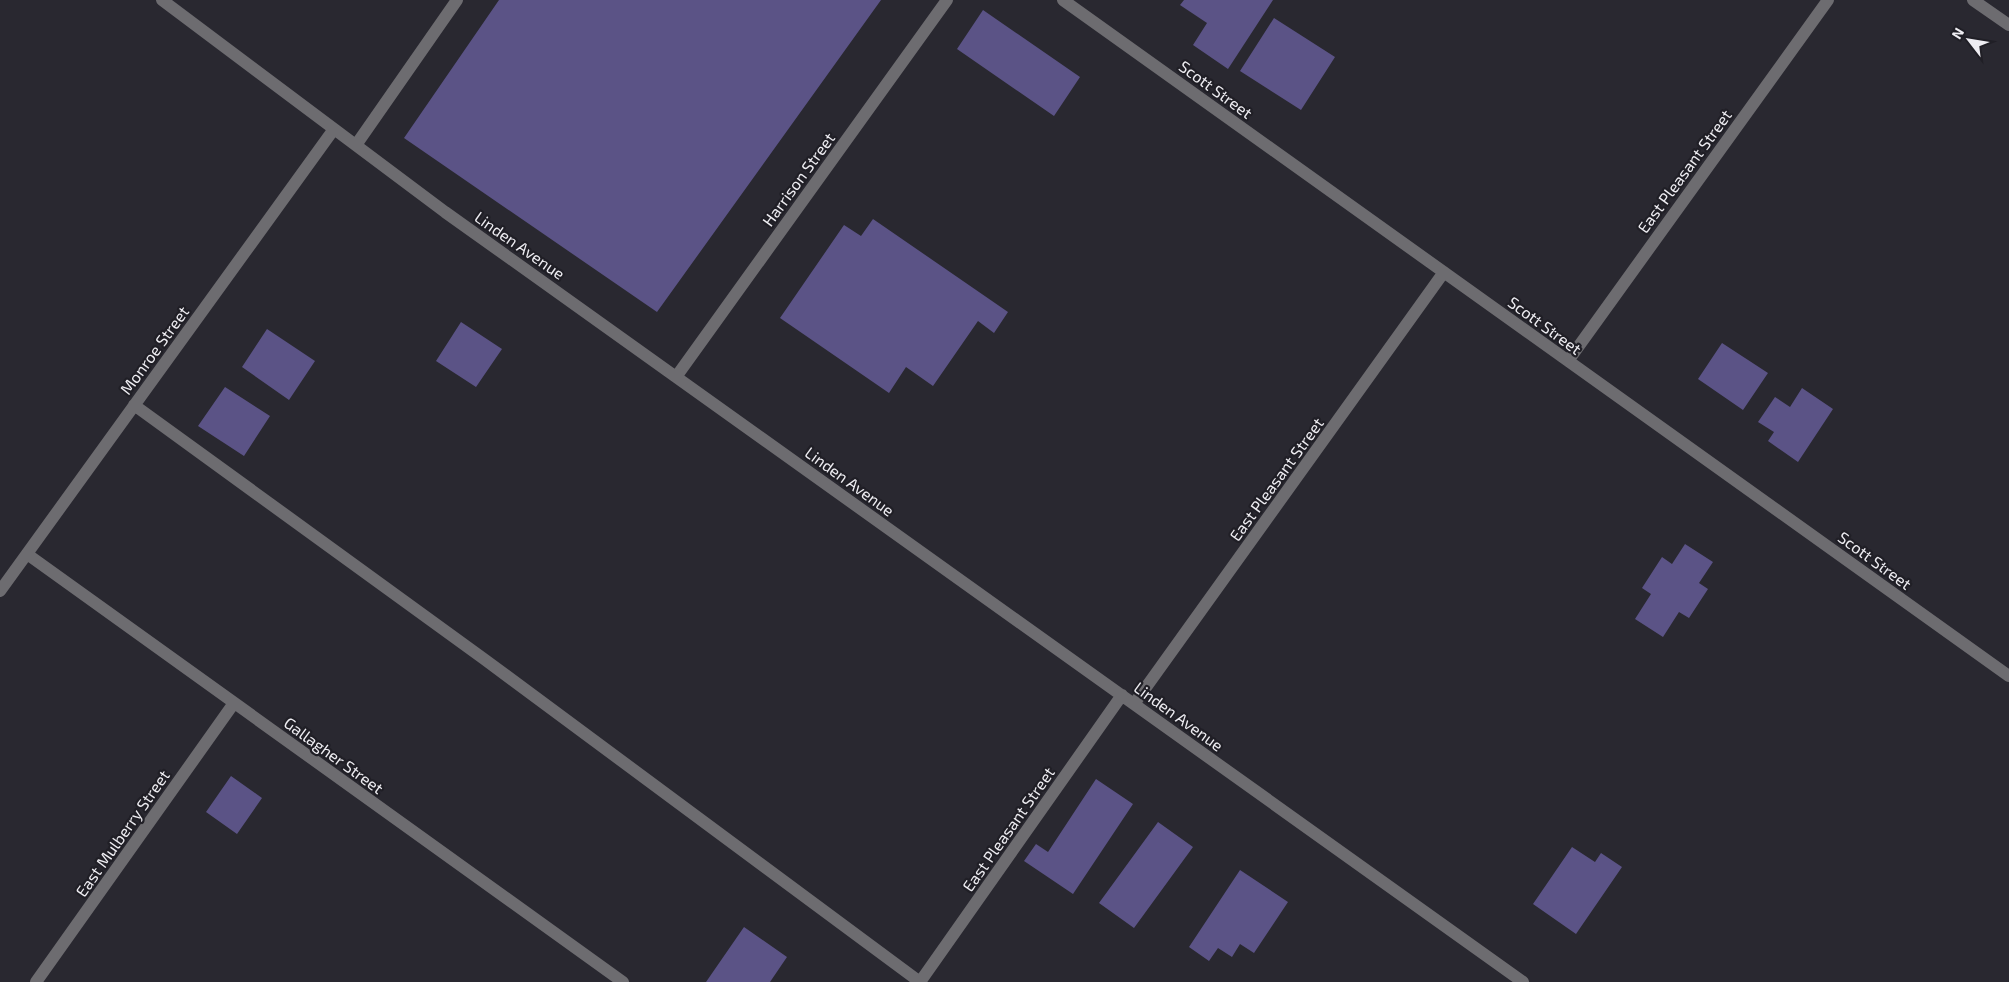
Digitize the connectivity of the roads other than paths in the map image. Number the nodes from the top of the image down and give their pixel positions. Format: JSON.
{"nodes":[{"id":1,"x":162,"y":0,"type":"edge"},
{"id":2,"x":457,"y":0,"type":"edge"},
{"id":3,"x":947,"y":0,"type":"edge"},
{"id":4,"x":1063,"y":0,"type":"edge"},
{"id":5,"x":1828,"y":0,"type":"edge"},
{"id":6,"x":1973,"y":0,"type":"edge"},
{"id":7,"x":2009,"y":25,"type":"edge"},
{"id":8,"x":334,"y":129,"type":"junction"},
{"id":9,"x":356,"y":145,"type":"junction"},
{"id":10,"x":1444,"y":272,"type":"junction"},
{"id":11,"x":1568,"y":361,"type":"junction"},
{"id":12,"x":676,"y":377,"type":"junction"},
{"id":13,"x":134,"y":405,"type":"junction"},
{"id":14,"x":26,"y":554,"type":"junction"},
{"id":15,"x":0,"y":592,"type":"edge"},
{"id":16,"x":2009,"y":676,"type":"edge"},
{"id":17,"x":1122,"y":695,"type":"junction"},
{"id":18,"x":234,"y":703,"type":"junction"},
{"id":19,"x":1134,"y":704,"type":"junction"},
{"id":20,"x":36,"y":982,"type":"edge"},
{"id":21,"x":623,"y":982,"type":"edge"},
{"id":22,"x":920,"y":982,"type":"edge"},
{"id":23,"x":1523,"y":982,"type":"edge"}],
"edges":[{"from":1,"to":8,"type":"street","name":"Linden Avenue"},
{"from":2,"to":9,"type":"street"},
{"from":3,"to":12,"type":"street","name":"Harrison Street"},
{"from":4,"to":10,"type":"street","name":"Scott Street"},
{"from":5,"to":11,"type":"street","name":"East Pleasant Street"},
{"from":6,"to":7,"type":"street"},
{"from":8,"to":9,"type":"street","name":"Linden Avenue"},
{"from":8,"to":13,"type":"street","name":"Monroe Street"},
{"from":9,"to":12,"type":"street","name":"Linden Avenue"},
{"from":10,"to":11,"type":"street","name":"Scott Street"},
{"from":10,"to":19,"type":"street","name":"East Pleasant Street"},
{"from":11,"to":16,"type":"street","name":"Scott Street"},
{"from":12,"to":17,"type":"street","name":"Linden Avenue"},
{"from":13,"to":14,"type":"street","name":"Monroe Street"},
{"from":13,"to":22,"type":"street"},
{"from":14,"to":15,"type":"street","name":"Monroe Street"},
{"from":14,"to":18,"type":"street","name":"Gallagher Street"},
{"from":17,"to":19,"type":"street","name":"Linden Avenue"},
{"from":17,"to":22,"type":"street","name":"East Pleasant Street"},
{"from":18,"to":20,"type":"street","name":"East Mulberry Street"},
{"from":18,"to":21,"type":"street","name":"Gallagher Street"},
{"from":19,"to":23,"type":"street","name":"Linden Avenue"}]}
